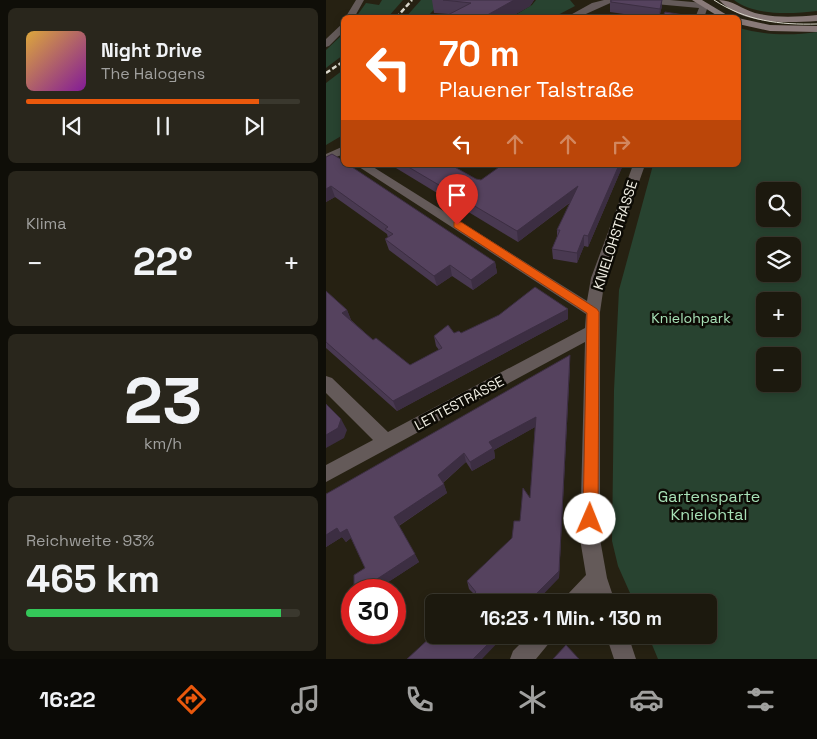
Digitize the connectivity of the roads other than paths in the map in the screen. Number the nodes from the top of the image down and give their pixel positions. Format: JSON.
{"nodes":[{"id":1,"x":360,"y":0,"type":"edge"},
{"id":2,"x":613,"y":0,"type":"edge"},
{"id":3,"x":644,"y":0,"type":"edge"},
{"id":4,"x":696,"y":0,"type":"edge"},
{"id":5,"x":725,"y":1,"type":"edge"},
{"id":6,"x":704,"y":6,"type":"junction"},
{"id":7,"x":351,"y":15,"type":"edge"},
{"id":8,"x":575,"y":15,"type":"edge"},
{"id":9,"x":700,"y":15,"type":"edge"},
{"id":10,"x":722,"y":15,"type":"edge"},
{"id":11,"x":817,"y":18,"type":"edge"},
{"id":12,"x":741,"y":22,"type":"edge"},
{"id":13,"x":341,"y":28,"type":"edge"},
{"id":14,"x":817,"y":29,"type":"edge"},
{"id":15,"x":326,"y":44,"type":"edge"},
{"id":16,"x":341,"y":151,"type":"edge"},
{"id":17,"x":326,"y":158,"type":"edge"},
{"id":18,"x":365,"y":167,"type":"edge"},
{"id":19,"x":638,"y":167,"type":"edge"},
{"id":20,"x":593,"y":312,"type":"junction"},
{"id":21,"x":592,"y":331,"type":"junction"},
{"id":22,"x":326,"y":383,"type":"edge"},
{"id":23,"x":386,"y":442,"type":"junction"},
{"id":24,"x":326,"y":474,"type":"edge"},
{"id":25,"x":597,"y":578,"type":"junction"},
{"id":26,"x":582,"y":594,"type":"edge"},
{"id":27,"x":602,"y":594,"type":"edge"},
{"id":28,"x":535,"y":644,"type":"edge"},
{"id":29,"x":619,"y":644,"type":"edge"},
{"id":30,"x":521,"y":659,"type":"edge"},
{"id":31,"x":625,"y":659,"type":"edge"}],
"edges":[{"from":1,"to":7,"type":"street"},
{"from":2,"to":8,"type":"street"},
{"from":3,"to":6,"type":"street"},
{"from":4,"to":6,"type":"street"},
{"from":5,"to":6,"type":"street"},
{"from":5,"to":11,"type":"street"},
{"from":6,"to":9,"type":"street"},
{"from":6,"to":10,"type":"street"},
{"from":12,"to":14,"type":"street"},
{"from":13,"to":15,"type":"street"},
{"from":16,"to":17,"type":"street"},
{"from":18,"to":20,"type":"street"},
{"from":19,"to":20,"type":"street","name":"KNIELOHSTRASSE"},
{"from":20,"to":21,"type":"street","name":"KNIELOHSTRASSE"},
{"from":21,"to":23,"type":"street","name":"LETTESTRASSE"},
{"from":21,"to":25,"type":"street","name":"KNIELOHSTRASSE"},
{"from":22,"to":23,"type":"street"},
{"from":23,"to":24,"type":"street","name":"LETTESTRASSE"},
{"from":25,"to":26,"type":"street"},
{"from":25,"to":27,"type":"street","name":"KNIELOHSTRASSE"},
{"from":28,"to":30,"type":"street"},
{"from":29,"to":31,"type":"street"}]}
